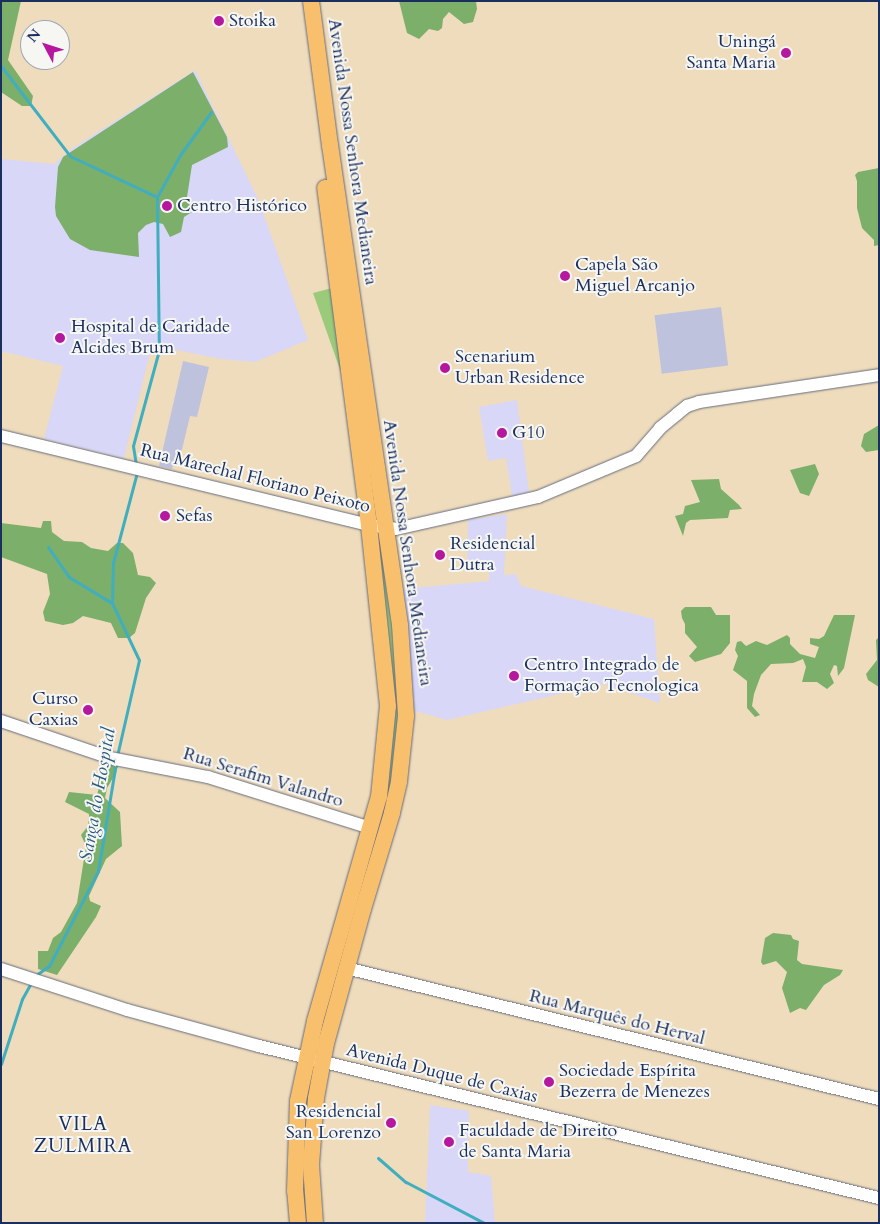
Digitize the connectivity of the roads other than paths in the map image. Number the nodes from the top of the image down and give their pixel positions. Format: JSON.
{"nodes":[{"id":1,"x":300,"y":1,"type":"edge"},
{"id":2,"x":311,"y":1,"type":"edge"},
{"id":3,"x":879,"y":375,"type":"edge"},
{"id":4,"x":1,"y":436,"type":"edge"},
{"id":5,"x":369,"y":525,"type":"junction"},
{"id":6,"x":386,"y":528,"type":"junction"},
{"id":7,"x":1,"y":721,"type":"edge"},
{"id":8,"x":371,"y":828,"type":"junction"},
{"id":9,"x":380,"y":852,"type":"junction"},
{"id":10,"x":346,"y":968,"type":"junction"},
{"id":11,"x":1,"y":969,"type":"edge"},
{"id":12,"x":315,"y":1061,"type":"junction"},
{"id":13,"x":879,"y":1099,"type":"edge"},
{"id":14,"x":879,"y":1198,"type":"edge"},
{"id":15,"x":298,"y":1223,"type":"edge"},
{"id":16,"x":315,"y":1223,"type":"edge"}],
"edges":[{"from":1,"to":5,"type":"main road","name":"Avenida Nossa Senhora Medianeira"},
{"from":2,"to":6,"type":"main road","name":"Avenida Nossa Senhora Medianeira"},
{"from":3,"to":6,"type":"street","name":"Rua Marechal Floriano Peixoto"},
{"from":4,"to":5,"type":"street","name":"Rua Marechal Floriano Peixoto"},
{"from":5,"to":6,"type":"street","name":"Rua Marechal Floriano Peixoto"},
{"from":5,"to":8,"type":"main road","name":"Avenida Nossa Senhora Medianeira"},
{"from":6,"to":9,"type":"main road","name":"Avenida Nossa Senhora Medianeira"},
{"from":7,"to":8,"type":"street","name":"Rua Serafim Valandro"},
{"from":8,"to":9,"type":"main road"},
{"from":8,"to":12,"type":"main road","name":"Avenida Nossa Senhora Medianeira"},
{"from":9,"to":10,"type":"main road","name":"Avenida Nossa Senhora Medianeira"},
{"from":10,"to":12,"type":"main road","name":"Avenida Nossa Senhora Medianeira"},
{"from":10,"to":13,"type":"street","name":"Rua Marquês do Herval"},
{"from":11,"to":12,"type":"street","name":"Avenida Duque de Caxias"},
{"from":12,"to":14,"type":"street","name":"Avenida Duque de Caxias"},
{"from":12,"to":15,"type":"main road","name":"Avenida Nossa Senhora Medianeira"},
{"from":12,"to":16,"type":"main road","name":"Avenida Nossa Senhora Medianeira"}]}
